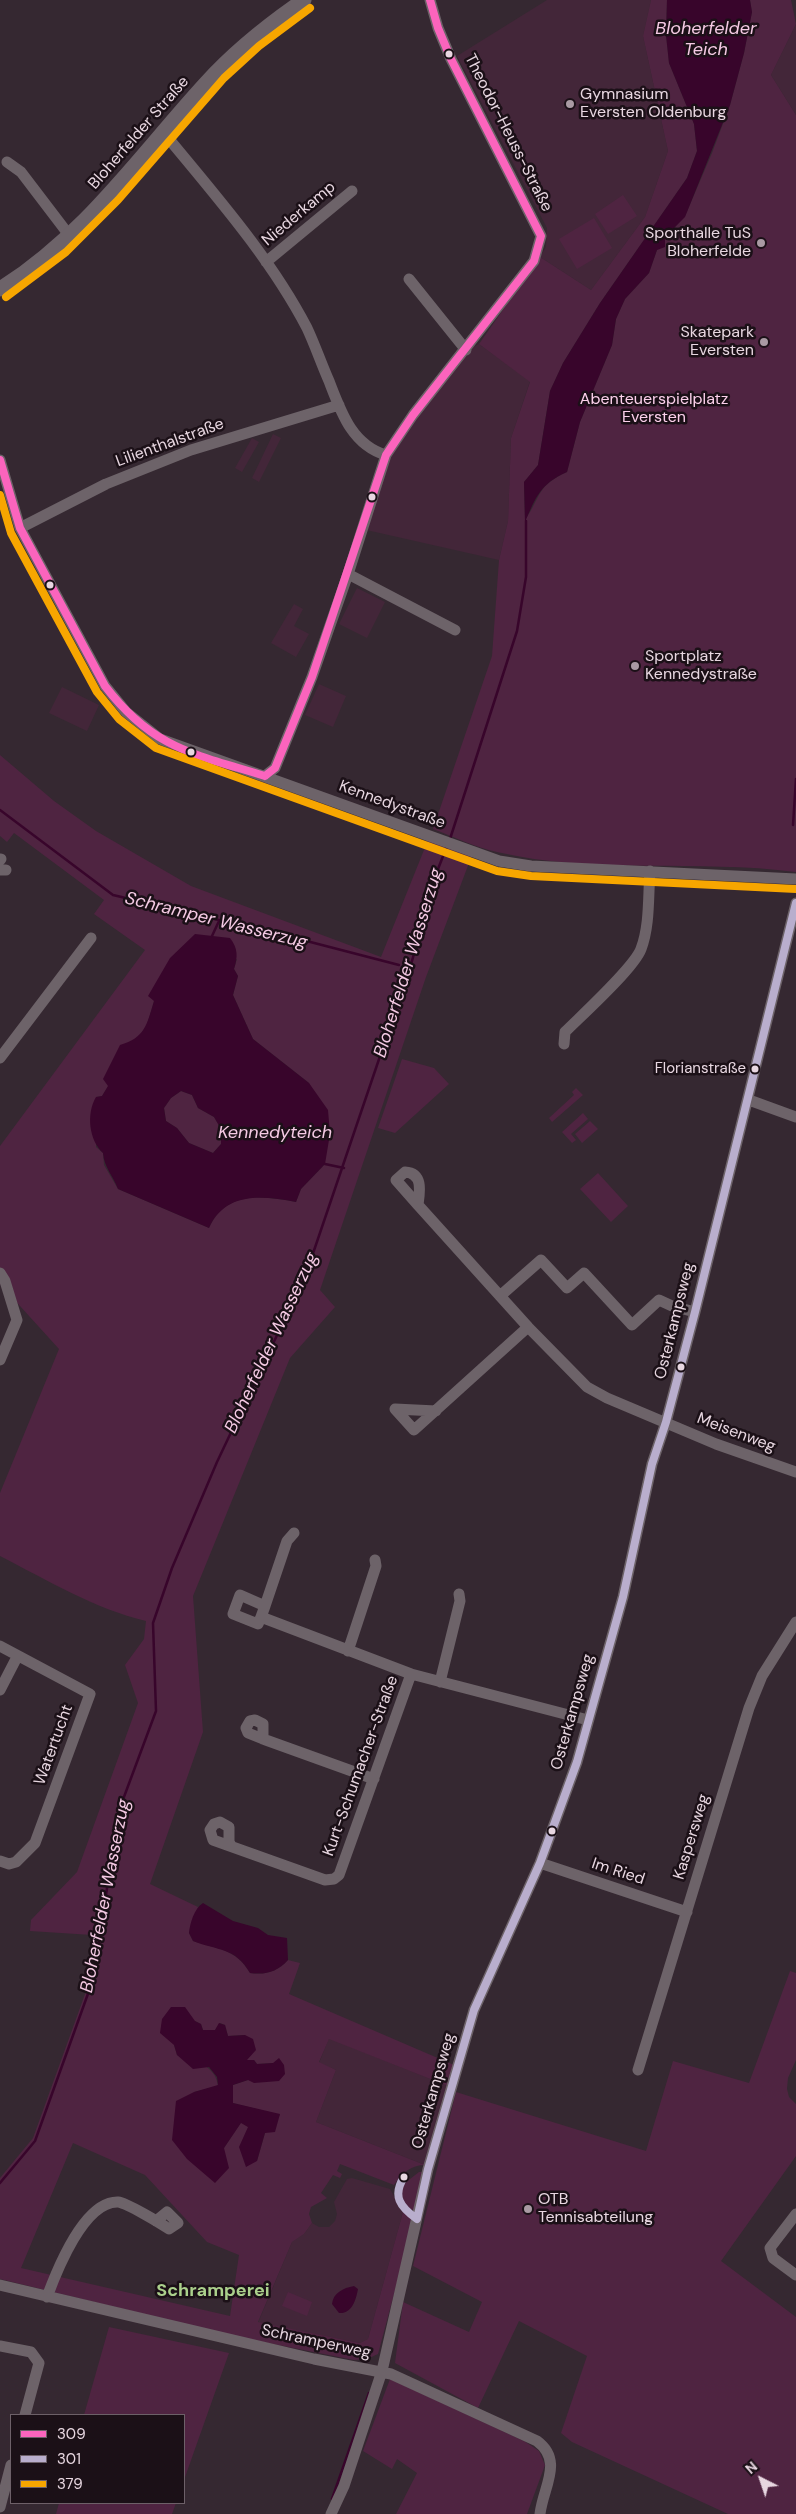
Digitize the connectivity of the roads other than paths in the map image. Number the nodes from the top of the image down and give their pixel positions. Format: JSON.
{"nodes":[{"id":1,"x":304,"y":0,"type":"edge"},
{"id":2,"x":430,"y":0,"type":"edge"},
{"id":3,"x":164,"y":133,"type":"junction"},
{"id":4,"x":7,"y":162,"type":"dead end"},
{"id":5,"x":352,"y":191,"type":"dead end"},
{"id":6,"x":69,"y":236,"type":"junction"},
{"id":7,"x":266,"y":262,"type":"junction"},
{"id":8,"x":410,"y":279,"type":"dead end"},
{"id":9,"x":0,"y":289,"type":"edge"},
{"id":10,"x":466,"y":350,"type":"junction"},
{"id":11,"x":339,"y":405,"type":"junction"},
{"id":12,"x":386,"y":454,"type":"junction"},
{"id":13,"x":0,"y":460,"type":"edge"},
{"id":14,"x":20,"y":528,"type":"junction"},
{"id":15,"x":348,"y":574,"type":"junction"},
{"id":16,"x":455,"y":630,"type":"dead end"},
{"id":17,"x":265,"y":776,"type":"junction"},
{"id":18,"x":650,"y":872,"type":"junction"},
{"id":19,"x":796,"y":879,"type":"edge"},
{"id":20,"x":796,"y":903,"type":"edge"},
{"id":21,"x":91,"y":938,"type":"dead end"},
{"id":22,"x":564,"y":1044,"type":"dead end"},
{"id":23,"x":0,"y":1058,"type":"edge"},
{"id":24,"x":749,"y":1100,"type":"junction"},
{"id":25,"x":796,"y":1117,"type":"edge"},
{"id":26,"x":418,"y":1205,"type":"dead end"},
{"id":27,"x":0,"y":1273,"type":"edge"},
{"id":28,"x":500,"y":1296,"type":"junction"},
{"id":29,"x":695,"y":1312,"type":"junction"},
{"id":30,"x":528,"y":1327,"type":"junction"},
{"id":31,"x":0,"y":1360,"type":"edge"},
{"id":32,"x":436,"y":1411,"type":"dead end"},
{"id":33,"x":666,"y":1422,"type":"junction"},
{"id":34,"x":796,"y":1472,"type":"edge"},
{"id":35,"x":294,"y":1533,"type":"dead end"},
{"id":36,"x":375,"y":1560,"type":"dead end"},
{"id":37,"x":459,"y":1594,"type":"dead end"},
{"id":38,"x":265,"y":1606,"type":"junction"},
{"id":39,"x":261,"y":1617,"type":"junction"},
{"id":40,"x":796,"y":1622,"type":"edge"},
{"id":41,"x":0,"y":1646,"type":"edge"},
{"id":42,"x":348,"y":1651,"type":"junction"},
{"id":43,"x":17,"y":1657,"type":"junction"},
{"id":44,"x":411,"y":1674,"type":"junction"},
{"id":45,"x":440,"y":1682,"type":"junction"},
{"id":46,"x":0,"y":1690,"type":"edge"},
{"id":47,"x":588,"y":1720,"type":"junction"},
{"id":48,"x":263,"y":1739,"type":"dead end"},
{"id":49,"x":374,"y":1779,"type":"junction"},
{"id":50,"x":232,"y":1847,"type":"dead end"},
{"id":51,"x":0,"y":1861,"type":"edge"},
{"id":52,"x":540,"y":1863,"type":"junction"},
{"id":53,"x":686,"y":1912,"type":"junction"},
{"id":54,"x":638,"y":2070,"type":"dead end"},
{"id":55,"x":794,"y":2220,"type":"edge"},
{"id":56,"x":156,"y":2221,"type":"dead end"},
{"id":57,"x":796,"y":2275,"type":"edge"},
{"id":58,"x":0,"y":2285,"type":"edge"},
{"id":59,"x":47,"y":2297,"type":"junction"},
{"id":60,"x":0,"y":2346,"type":"edge"},
{"id":61,"x":382,"y":2372,"type":"junction"},
{"id":62,"x":25,"y":2414,"type":"edge"},
{"id":63,"x":10,"y":2470,"type":"edge"},
{"id":64,"x":0,"y":2507,"type":"edge"},
{"id":65,"x":331,"y":2514,"type":"edge"},
{"id":66,"x":540,"y":2514,"type":"edge"}],
"edges":[{"from":1,"to":3,"type":"street","name":"Bloherfelder Straße"},
{"from":2,"to":10,"type":"street","name":"Theodor-Heuss-Straße"},
{"from":3,"to":6,"type":"street","name":"Bloherfelder Straße"},
{"from":3,"to":7,"type":"street"},
{"from":4,"to":6,"type":"street"},
{"from":5,"to":7,"type":"street","name":"Niederkamp"},
{"from":6,"to":9,"type":"street","name":"Bloherfelder Straße"},
{"from":7,"to":11,"type":"street"},
{"from":8,"to":10,"type":"street"},
{"from":10,"to":12,"type":"street","name":"Theodor-Heuss-Straße"},
{"from":11,"to":12,"type":"street"},
{"from":11,"to":14,"type":"street","name":"Lilienthalstraße"},
{"from":12,"to":15,"type":"street","name":"Theodor-Heuss-Straße"},
{"from":13,"to":14,"type":"street","name":"Kennedystraße"},
{"from":14,"to":17,"type":"street","name":"Kennedystraße"},
{"from":15,"to":16,"type":"street"},
{"from":15,"to":17,"type":"street","name":"Theodor-Heuss-Straße"},
{"from":17,"to":18,"type":"street","name":"Kennedystraße"},
{"from":18,"to":19,"type":"street","name":"Kennedystraße"},
{"from":18,"to":22,"type":"street"},
{"from":20,"to":24,"type":"street","name":"Osterkampsweg"},
{"from":21,"to":23,"type":"street"},
{"from":24,"to":25,"type":"street"},
{"from":24,"to":29,"type":"street","name":"Osterkampsweg"},
{"from":26,"to":28,"type":"street","name":"Meisenweg"},
{"from":27,"to":31,"type":"street"},
{"from":28,"to":29,"type":"street"},
{"from":28,"to":30,"type":"street","name":"Meisenweg"},
{"from":29,"to":33,"type":"street","name":"Osterkampsweg"},
{"from":30,"to":32,"type":"street"},
{"from":30,"to":33,"type":"street","name":"Meisenweg"},
{"from":33,"to":34,"type":"street","name":"Meisenweg"},
{"from":33,"to":47,"type":"street","name":"Osterkampsweg"},
{"from":35,"to":38,"type":"street"},
{"from":36,"to":42,"type":"street"},
{"from":37,"to":45,"type":"street"},
{"from":38,"to":39,"type":"street"},
{"from":38,"to":39,"type":"street"},
{"from":39,"to":42,"type":"street"},
{"from":40,"to":53,"type":"street","name":"Kaspersweg"},
{"from":41,"to":43,"type":"street","name":"Watertucht"},
{"from":42,"to":44,"type":"street"},
{"from":43,"to":46,"type":"street"},
{"from":43,"to":51,"type":"street","name":"Watertucht"},
{"from":44,"to":45,"type":"street"},
{"from":44,"to":49,"type":"street","name":"Kurt-Schumacher-Straße"},
{"from":45,"to":47,"type":"street"},
{"from":47,"to":52,"type":"street","name":"Osterkampsweg"},
{"from":48,"to":49,"type":"street"},
{"from":49,"to":50,"type":"street","name":"Kurt-Schumacher-Straße"},
{"from":52,"to":53,"type":"street","name":"Im Ried"},
{"from":52,"to":61,"type":"street","name":"Osterkampsweg"},
{"from":53,"to":54,"type":"street","name":"Kaspersweg"},
{"from":55,"to":57,"type":"street"},
{"from":56,"to":59,"type":"street"},
{"from":58,"to":59,"type":"street","name":"Schramperweg"},
{"from":59,"to":61,"type":"street","name":"Schramperweg"},
{"from":60,"to":62,"type":"street"},
{"from":61,"to":65,"type":"street","name":"Osterkampsweg"},
{"from":61,"to":66,"type":"street","name":"Schramperweg"},
{"from":63,"to":64,"type":"street"}]}
